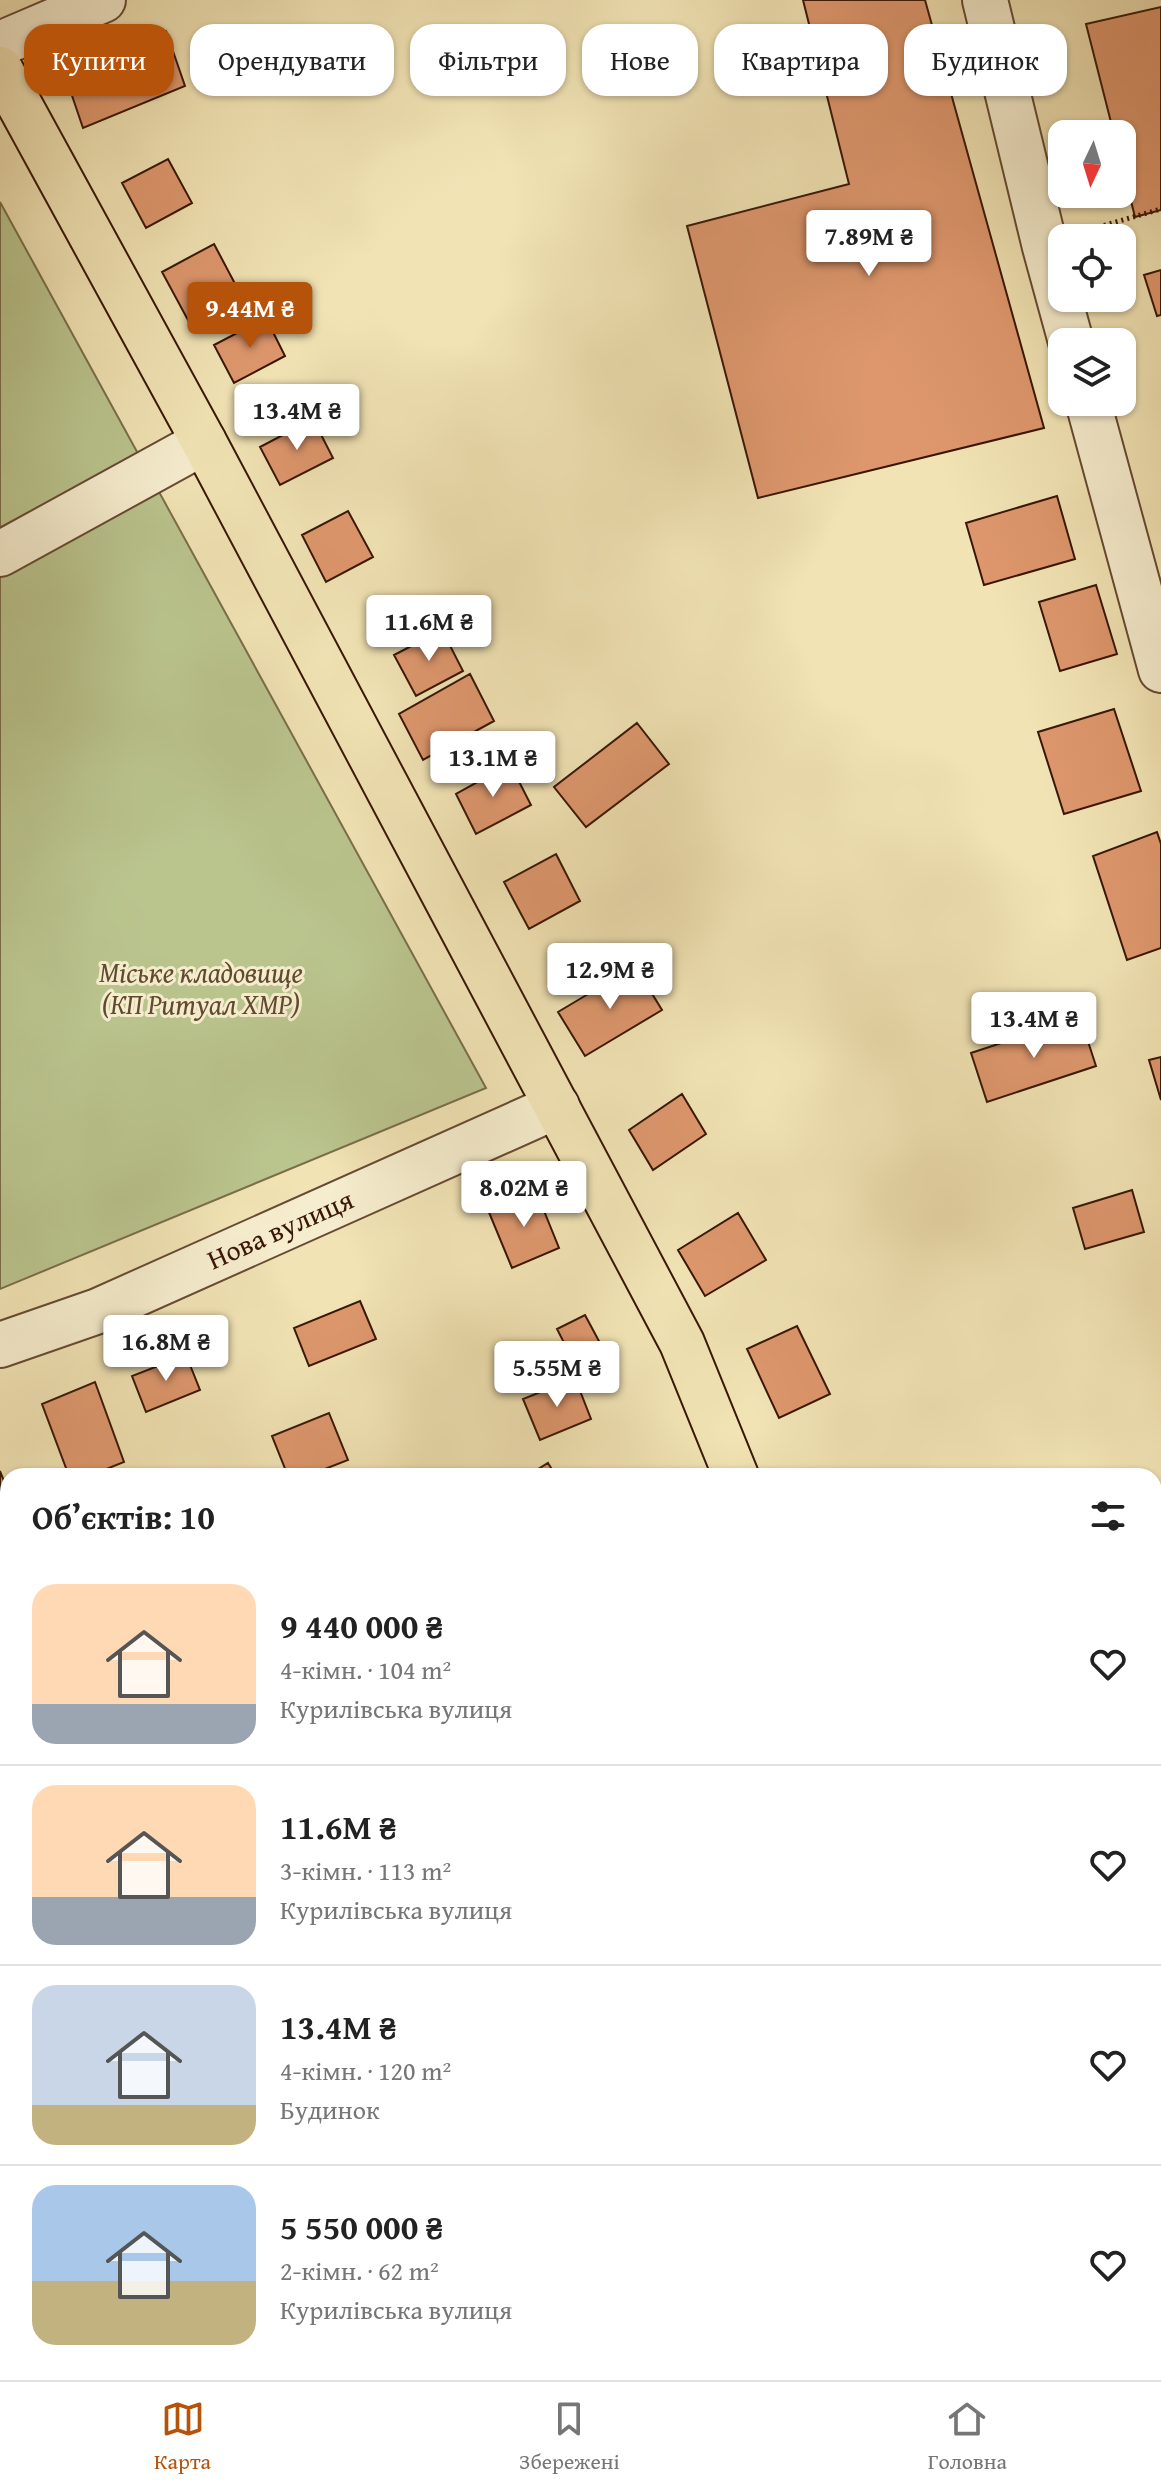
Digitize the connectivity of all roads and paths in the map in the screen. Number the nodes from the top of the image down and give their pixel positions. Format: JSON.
{"nodes":[{"id":1,"x":103,"y":0,"type":"edge"},
{"id":2,"x":985,"y":0,"type":"edge"},
{"id":3,"x":0,"y":44,"type":"edge"},
{"id":4,"x":0,"y":69,"type":"edge"},
{"id":5,"x":1161,"y":209,"type":"edge"},
{"id":6,"x":1107,"y":224,"type":"edge"},
{"id":7,"x":1067,"y":328,"type":"edge"},
{"id":8,"x":1092,"y":416,"type":"edge"},
{"id":9,"x":204,"y":442,"type":"junction"},
{"id":10,"x":0,"y":554,"type":"edge"},
{"id":11,"x":1161,"y":670,"type":"edge"},
{"id":12,"x":557,"y":1106,"type":"junction"},
{"id":13,"x":0,"y":1345,"type":"edge"},
{"id":14,"x":733,"y":1468,"type":"edge"}],
"edges":[{"from":1,"to":3,"type":"street"},
{"from":2,"to":7,"type":"street"},
{"from":4,"to":9,"type":"main road"},
{"from":5,"to":6,"type":"path"},
{"from":8,"to":11,"type":"street"},
{"from":9,"to":10,"type":"street"},
{"from":9,"to":12,"type":"main road"},
{"from":12,"to":13,"type":"street","name":"Нова вулиця"},
{"from":12,"to":14,"type":"main road"}]}
